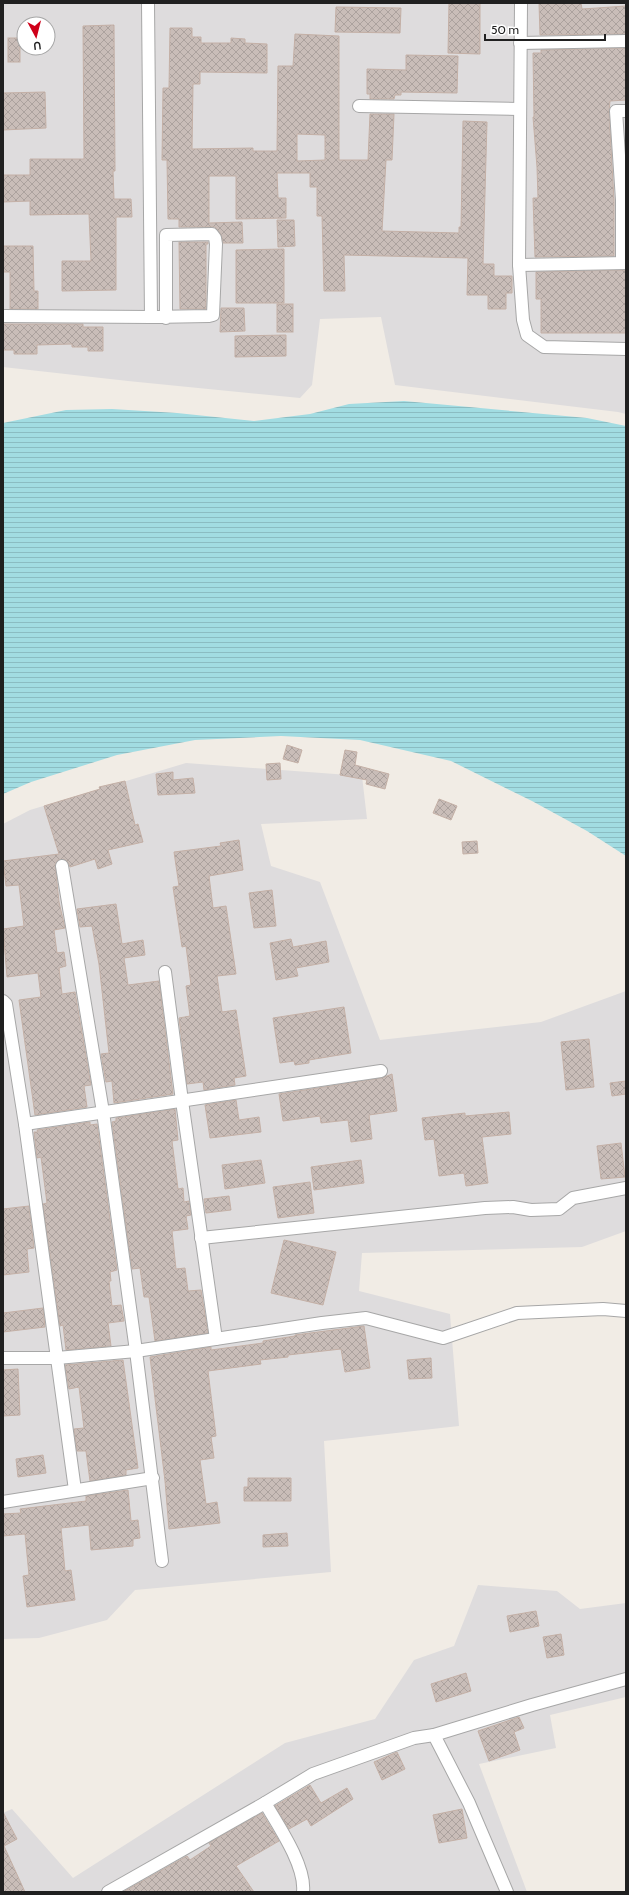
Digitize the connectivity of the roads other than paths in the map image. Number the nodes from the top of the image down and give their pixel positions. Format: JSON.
{"nodes":[{"id":1,"x":148,"y":3,"type":"edge"},
{"id":2,"x":521,"y":3,"type":"edge"},
{"id":3,"x":626,"y":41,"type":"edge"},
{"id":4,"x":520,"y":43,"type":"junction"},
{"id":5,"x":359,"y":106,"type":"dead end"},
{"id":6,"x":519,"y":109,"type":"junction"},
{"id":7,"x":626,"y":111,"type":"edge"},
{"id":8,"x":624,"y":200,"type":"edge"},
{"id":9,"x":624,"y":263,"type":"edge"},
{"id":10,"x":519,"y":265,"type":"junction"},
{"id":11,"x":3,"y":316,"type":"edge"},
{"id":12,"x":151,"y":317,"type":"junction"},
{"id":13,"x":166,"y":318,"type":"junction"},
{"id":14,"x":626,"y":349,"type":"edge"},
{"id":15,"x":62,"y":866,"type":"dead end"},
{"id":16,"x":165,"y":972,"type":"dead end"},
{"id":17,"x":3,"y":1000,"type":"edge"},
{"id":18,"x":381,"y":1071,"type":"dead end"},
{"id":19,"x":182,"y":1100,"type":"junction"},
{"id":20,"x":103,"y":1112,"type":"junction"},
{"id":21,"x":25,"y":1124,"type":"junction"},
{"id":22,"x":626,"y":1188,"type":"edge"},
{"id":23,"x":202,"y":1238,"type":"junction"},
{"id":24,"x":626,"y":1311,"type":"edge"},
{"id":25,"x":216,"y":1339,"type":"junction"},
{"id":26,"x":136,"y":1351,"type":"junction"},
{"id":27,"x":3,"y":1358,"type":"edge"},
{"id":28,"x":57,"y":1358,"type":"junction"},
{"id":29,"x":153,"y":1478,"type":"junction"},
{"id":30,"x":75,"y":1490,"type":"junction"},
{"id":31,"x":3,"y":1502,"type":"edge"},
{"id":32,"x":162,"y":1562,"type":"dead end"},
{"id":33,"x":626,"y":1679,"type":"edge"},
{"id":34,"x":434,"y":1735,"type":"junction"},
{"id":35,"x":265,"y":1803,"type":"junction"},
{"id":36,"x":108,"y":1892,"type":"edge"},
{"id":37,"x":303,"y":1892,"type":"edge"},
{"id":38,"x":507,"y":1892,"type":"edge"}],
"edges":[{"from":1,"to":12,"type":"street"},
{"from":2,"to":4,"type":"street"},
{"from":3,"to":4,"type":"street"},
{"from":4,"to":6,"type":"street"},
{"from":5,"to":6,"type":"street"},
{"from":6,"to":10,"type":"street"},
{"from":7,"to":8,"type":"street"},
{"from":8,"to":9,"type":"street"},
{"from":9,"to":10,"type":"street"},
{"from":10,"to":14,"type":"street"},
{"from":11,"to":12,"type":"street"},
{"from":12,"to":13,"type":"street"},
{"from":13,"to":13,"type":"street"},
{"from":15,"to":20,"type":"street"},
{"from":16,"to":19,"type":"street"},
{"from":17,"to":21,"type":"street"},
{"from":18,"to":19,"type":"street"},
{"from":19,"to":20,"type":"street"},
{"from":19,"to":23,"type":"street"},
{"from":20,"to":21,"type":"street"},
{"from":20,"to":26,"type":"street"},
{"from":21,"to":28,"type":"street"},
{"from":22,"to":23,"type":"street"},
{"from":23,"to":25,"type":"street"},
{"from":24,"to":25,"type":"street"},
{"from":25,"to":26,"type":"street"},
{"from":26,"to":28,"type":"street"},
{"from":26,"to":29,"type":"street"},
{"from":27,"to":28,"type":"street"},
{"from":28,"to":30,"type":"street"},
{"from":29,"to":30,"type":"street"},
{"from":29,"to":32,"type":"street"},
{"from":30,"to":31,"type":"street"},
{"from":33,"to":34,"type":"street"},
{"from":34,"to":35,"type":"street"},
{"from":34,"to":38,"type":"street"},
{"from":35,"to":36,"type":"street"},
{"from":35,"to":37,"type":"street"}]}
